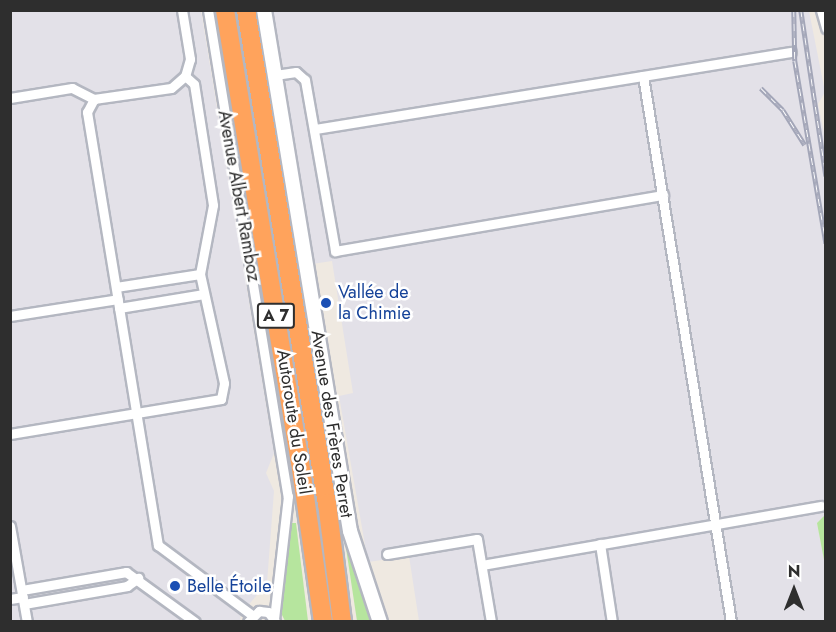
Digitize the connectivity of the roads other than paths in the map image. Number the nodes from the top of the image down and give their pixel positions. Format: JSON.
{"nodes":[{"id":1,"x":182,"y":10,"type":"edge"},
{"id":2,"x":208,"y":10,"type":"edge"},
{"id":3,"x":225,"y":10,"type":"edge"},
{"id":4,"x":246,"y":10,"type":"edge"},
{"id":5,"x":264,"y":10,"type":"edge"},
{"id":6,"x":821,"y":10,"type":"edge"},
{"id":7,"x":825,"y":28,"type":"edge"},
{"id":8,"x":790,"y":52,"type":"dead end"},
{"id":9,"x":275,"y":75,"type":"junction"},
{"id":10,"x":185,"y":76,"type":"junction"},
{"id":11,"x":643,"y":76,"type":"junction"},
{"id":12,"x":10,"y":98,"type":"edge"},
{"id":13,"x":94,"y":99,"type":"junction"},
{"id":14,"x":315,"y":129,"type":"junction"},
{"id":15,"x":663,"y":195,"type":"junction"},
{"id":16,"x":200,"y":274,"type":"junction"},
{"id":17,"x":116,"y":287,"type":"junction"},
{"id":18,"x":204,"y":294,"type":"junction"},
{"id":19,"x":119,"y":303,"type":"junction"},
{"id":20,"x":10,"y":316,"type":"edge"},
{"id":21,"x":137,"y":413,"type":"junction"},
{"id":22,"x":10,"y":434,"type":"edge"},
{"id":23,"x":821,"y":506,"type":"dead end"},
{"id":24,"x":717,"y":524,"type":"junction"},
{"id":25,"x":10,"y":526,"type":"edge"},
{"id":26,"x":600,"y":544,"type":"junction"},
{"id":27,"x":387,"y":554,"type":"dead end"},
{"id":28,"x":482,"y":565,"type":"junction"},
{"id":29,"x":138,"y":578,"type":"junction"},
{"id":30,"x":274,"y":594,"type":"junction"},
{"id":31,"x":23,"y":597,"type":"junction"},
{"id":32,"x":10,"y":599,"type":"edge"},
{"id":33,"x":261,"y":611,"type":"junction"},
{"id":34,"x":250,"y":618,"type":"edge"},
{"id":35,"x":275,"y":620,"type":"edge"},
{"id":36,"x":27,"y":621,"type":"edge"},
{"id":37,"x":195,"y":621,"type":"edge"},
{"id":38,"x":323,"y":621,"type":"edge"},
{"id":39,"x":342,"y":621,"type":"edge"},
{"id":40,"x":380,"y":621,"type":"edge"},
{"id":41,"x":491,"y":621,"type":"edge"},
{"id":42,"x":612,"y":621,"type":"edge"},
{"id":43,"x":731,"y":621,"type":"edge"}],
"edges":[{"from":1,"to":10,"type":"street"},
{"from":2,"to":30,"type":"street","name":"Avenue Albert Ramboz"},
{"from":3,"to":38,"type":"highway","name":"Autoroute du Soleil","number":"A 7"},
{"from":4,"to":39,"type":"highway","name":"Autoroute du Soleil","number":"A 7"},
{"from":5,"to":9,"type":"street","name":"Avenue des Frères Perret"},
{"from":6,"to":7,"type":"street"},
{"from":8,"to":11,"type":"street"},
{"from":9,"to":14,"type":"street"},
{"from":9,"to":40,"type":"street","name":"Avenue des Frères Perret"},
{"from":10,"to":13,"type":"street"},
{"from":10,"to":16,"type":"street"},
{"from":11,"to":14,"type":"street"},
{"from":11,"to":15,"type":"street"},
{"from":12,"to":13,"type":"street"},
{"from":13,"to":17,"type":"street"},
{"from":14,"to":15,"type":"street"},
{"from":15,"to":24,"type":"street"},
{"from":16,"to":17,"type":"street"},
{"from":16,"to":18,"type":"street"},
{"from":17,"to":19,"type":"street"},
{"from":18,"to":19,"type":"street"},
{"from":18,"to":21,"type":"street"},
{"from":19,"to":20,"type":"street"},
{"from":19,"to":21,"type":"street"},
{"from":21,"to":22,"type":"street"},
{"from":21,"to":34,"type":"street"},
{"from":23,"to":24,"type":"street"},
{"from":24,"to":26,"type":"street"},
{"from":24,"to":43,"type":"street"},
{"from":25,"to":31,"type":"street"},
{"from":26,"to":28,"type":"street"},
{"from":26,"to":42,"type":"street"},
{"from":27,"to":28,"type":"street"},
{"from":28,"to":41,"type":"street"},
{"from":29,"to":31,"type":"street"},
{"from":29,"to":31,"type":"street"},
{"from":29,"to":37,"type":"street"},
{"from":30,"to":33,"type":"street","name":"Avenue Albert Ramboz"},
{"from":30,"to":35,"type":"street","name":"Avenue Albert Ramboz"},
{"from":31,"to":32,"type":"street"},
{"from":31,"to":36,"type":"street"},
{"from":33,"to":34,"type":"street"},
{"from":33,"to":35,"type":"street"}]}
